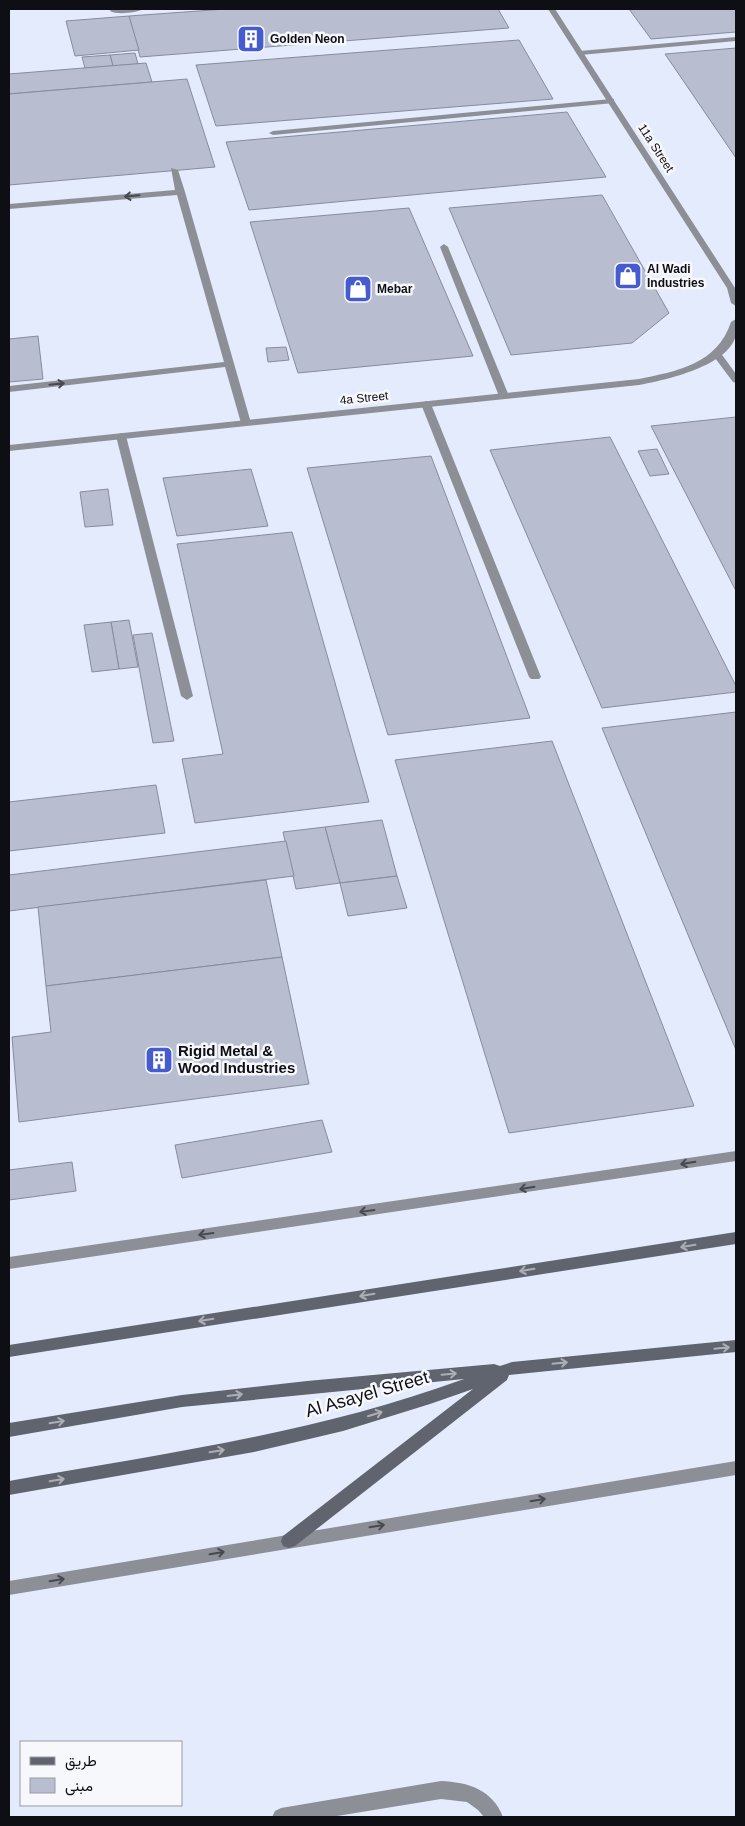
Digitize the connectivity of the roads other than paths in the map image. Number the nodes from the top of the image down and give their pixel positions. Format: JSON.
{"nodes":[{"id":1,"x":139,"y":9,"type":"edge"},
{"id":2,"x":551,"y":9,"type":"edge"},
{"id":3,"x":114,"y":11,"type":"dead end"},
{"id":4,"x":736,"y":39,"type":"edge"},
{"id":5,"x":580,"y":53,"type":"junction"},
{"id":6,"x":611,"y":102,"type":"junction"},
{"id":7,"x":273,"y":133,"type":"dead end"},
{"id":8,"x":174,"y":170,"type":"dead end"},
{"id":9,"x":181,"y":192,"type":"junction"},
{"id":10,"x":9,"y":206,"type":"edge"},
{"id":11,"x":444,"y":247,"type":"dead end"},
{"id":12,"x":736,"y":304,"type":"edge"},
{"id":13,"x":736,"y":322,"type":"edge"},
{"id":14,"x":717,"y":354,"type":"junction"},
{"id":15,"x":230,"y":364,"type":"junction"},
{"id":16,"x":736,"y":380,"type":"edge"},
{"id":17,"x":9,"y":389,"type":"edge"},
{"id":18,"x":504,"y":396,"type":"junction"},
{"id":19,"x":426,"y":404,"type":"junction"},
{"id":20,"x":246,"y":423,"type":"junction"},
{"id":21,"x":121,"y":436,"type":"junction"},
{"id":22,"x":9,"y":448,"type":"edge"},
{"id":23,"x":535,"y":677,"type":"dead end"},
{"id":24,"x":188,"y":696,"type":"dead end"},
{"id":25,"x":736,"y":1156,"type":"edge"},
{"id":26,"x":736,"y":1238,"type":"edge"},
{"id":27,"x":9,"y":1263,"type":"edge"},
{"id":28,"x":736,"y":1346,"type":"edge"},
{"id":29,"x":9,"y":1351,"type":"edge"},
{"id":30,"x":512,"y":1368,"type":"junction"},
{"id":31,"x":9,"y":1430,"type":"edge"},
{"id":32,"x":736,"y":1468,"type":"edge"},
{"id":33,"x":9,"y":1488,"type":"edge"},
{"id":34,"x":289,"y":1541,"type":"junction"},
{"id":35,"x":9,"y":1588,"type":"edge"},
{"id":36,"x":281,"y":1817,"type":"edge"},
{"id":37,"x":494,"y":1817,"type":"edge"}],
"edges":[{"from":1,"to":3,"type":"street"},
{"from":2,"to":5,"type":"street","name":"11a Street"},
{"from":4,"to":5,"type":"street"},
{"from":5,"to":6,"type":"street","name":"11a Street"},
{"from":6,"to":7,"type":"street"},
{"from":6,"to":12,"type":"street","name":"11a Street"},
{"from":8,"to":9,"type":"street"},
{"from":9,"to":10,"type":"street","one_way":true},
{"from":9,"to":15,"type":"street"},
{"from":11,"to":18,"type":"street"},
{"from":13,"to":14,"type":"street"},
{"from":14,"to":16,"type":"street"},
{"from":14,"to":18,"type":"street","name":"4a Street"},
{"from":17,"to":15,"type":"street","one_way":true},
{"from":15,"to":20,"type":"street"},
{"from":18,"to":19,"type":"street","name":"4a Street"},
{"from":19,"to":20,"type":"street","name":"4a Street"},
{"from":19,"to":23,"type":"street"},
{"from":20,"to":21,"type":"street","name":"4a Street"},
{"from":21,"to":22,"type":"street","name":"4a Street"},
{"from":21,"to":24,"type":"street"},
{"from":25,"to":27,"type":"street","one_way":true},
{"from":26,"to":29,"type":"main road","one_way":true},
{"from":30,"to":28,"type":"main road","name":"Al Asayel Street","one_way":true},
{"from":31,"to":30,"type":"main road","one_way":true},
{"from":33,"to":30,"type":"main road","name":"Al Asayel Street","one_way":true},
{"from":30,"to":34,"type":"main road"},
{"from":34,"to":32,"type":"street","one_way":true},
{"from":35,"to":34,"type":"street","one_way":true},
{"from":36,"to":37,"type":"street"}]}
